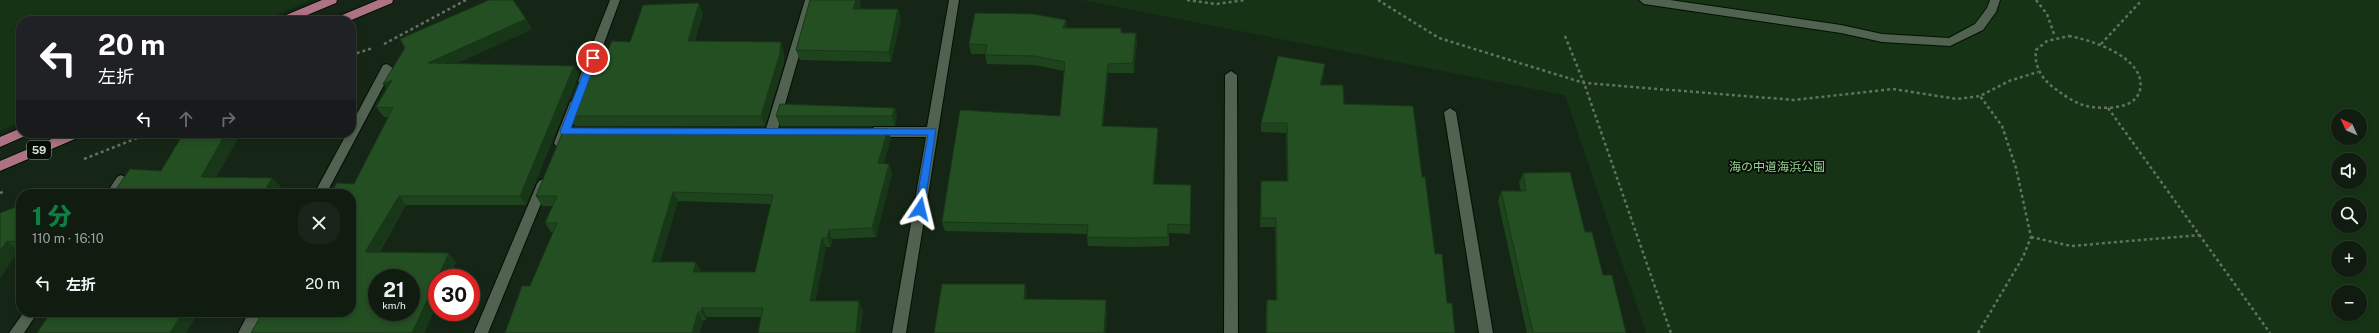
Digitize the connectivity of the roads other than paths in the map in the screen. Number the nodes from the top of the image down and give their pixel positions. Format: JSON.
{"nodes":[{"id":1,"x":332,"y":0,"type":"edge"},
{"id":2,"x":388,"y":0,"type":"edge"},
{"id":3,"x":615,"y":0,"type":"edge"},
{"id":4,"x":810,"y":0,"type":"edge"},
{"id":5,"x":954,"y":0,"type":"edge"},
{"id":6,"x":1644,"y":0,"type":"edge"},
{"id":7,"x":1995,"y":0,"type":"edge"},
{"id":8,"x":295,"y":16,"type":"edge"},
{"id":9,"x":351,"y":16,"type":"edge"},
{"id":10,"x":387,"y":68,"type":"dead end"},
{"id":11,"x":1231,"y":74,"type":"dead end"},
{"id":12,"x":1450,"y":112,"type":"dead end"},
{"id":13,"x":356,"y":126,"type":"edge"},
{"id":14,"x":565,"y":132,"type":"junction"},
{"id":15,"x":581,"y":132,"type":"edge"},
{"id":16,"x":755,"y":132,"type":"edge"},
{"id":17,"x":771,"y":132,"type":"junction"},
{"id":18,"x":786,"y":132,"type":"edge"},
{"id":19,"x":863,"y":132,"type":"edge"},
{"id":20,"x":933,"y":132,"type":"junction"},
{"id":21,"x":16,"y":135,"type":"edge"},
{"id":22,"x":66,"y":138,"type":"edge"},
{"id":23,"x":350,"y":138,"type":"edge"},
{"id":24,"x":0,"y":142,"type":"edge"},
{"id":25,"x":556,"y":153,"type":"edge"},
{"id":26,"x":0,"y":166,"type":"edge"},
{"id":27,"x":547,"y":175,"type":"edge"},
{"id":28,"x":121,"y":180,"type":"edge"},
{"id":29,"x":115,"y":189,"type":"edge"},
{"id":30,"x":323,"y":189,"type":"edge"},
{"id":31,"x":27,"y":317,"type":"edge"},
{"id":32,"x":253,"y":317,"type":"edge"},
{"id":33,"x":16,"y":333,"type":"edge"},
{"id":34,"x":245,"y":333,"type":"edge"},
{"id":35,"x":481,"y":333,"type":"edge"},
{"id":36,"x":899,"y":333,"type":"edge"},
{"id":37,"x":1231,"y":333,"type":"edge"},
{"id":38,"x":1486,"y":333,"type":"edge"}],
"edges":[{"from":1,"to":8,"type":"main road"},
{"from":2,"to":9,"type":"main road"},
{"from":3,"to":14,"type":"street"},
{"from":4,"to":17,"type":"street"},
{"from":5,"to":20,"type":"street"},
{"from":6,"to":7,"type":"street"},
{"from":10,"to":13,"type":"street"},
{"from":11,"to":37,"type":"street"},
{"from":12,"to":38,"type":"street"},
{"from":14,"to":15,"type":"street"},
{"from":14,"to":25,"type":"street"},
{"from":16,"to":17,"type":"street"},
{"from":17,"to":18,"type":"street"},
{"from":19,"to":20,"type":"street"},
{"from":20,"to":36,"type":"street"},
{"from":21,"to":24,"type":"main road","number":"59"},
{"from":22,"to":26,"type":"main road","number":"59"},
{"from":23,"to":30,"type":"street"},
{"from":27,"to":35,"type":"street"},
{"from":28,"to":29,"type":"street"},
{"from":31,"to":33,"type":"street"},
{"from":32,"to":34,"type":"street"}]}
